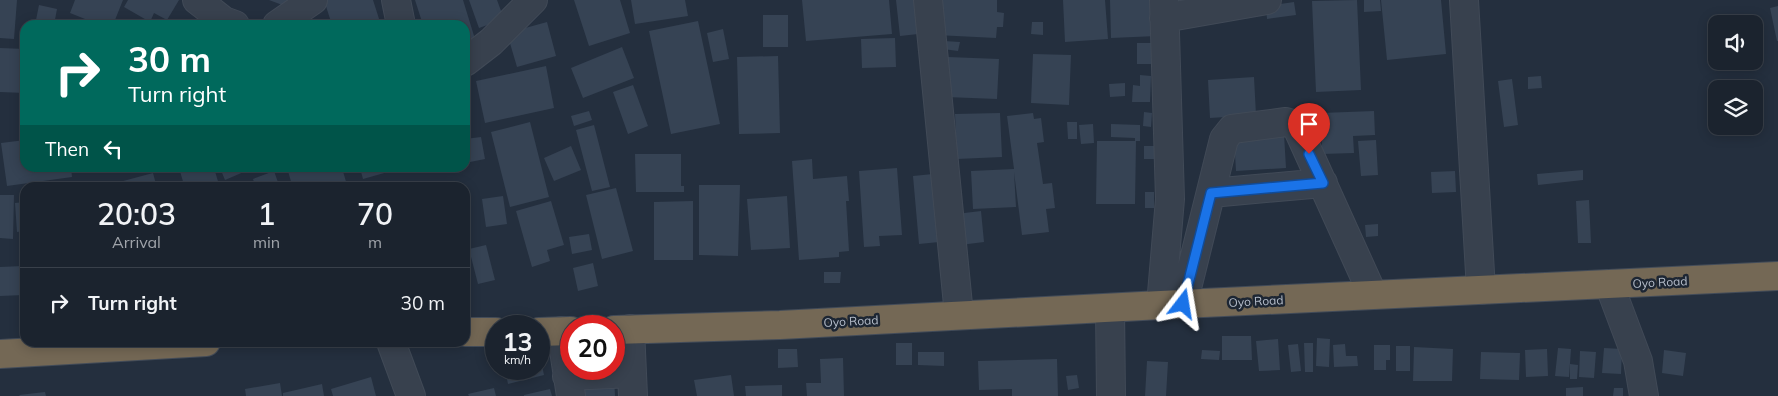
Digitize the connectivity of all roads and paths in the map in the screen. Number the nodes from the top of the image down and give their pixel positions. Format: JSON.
{"nodes":[{"id":1,"x":197,"y":0,"type":"edge"},
{"id":2,"x":313,"y":0,"type":"edge"},
{"id":3,"x":396,"y":0,"type":"edge"},
{"id":4,"x":533,"y":0,"type":"edge"},
{"id":5,"x":928,"y":0,"type":"edge"},
{"id":6,"x":1267,"y":0,"type":"edge"},
{"id":7,"x":1464,"y":0,"type":"edge"},
{"id":8,"x":1164,"y":9,"type":"edge"},
{"id":9,"x":223,"y":20,"type":"edge"},
{"id":10,"x":284,"y":20,"type":"edge"},
{"id":11,"x":400,"y":20,"type":"edge"},
{"id":12,"x":470,"y":58,"type":"edge"},
{"id":13,"x":1323,"y":183,"type":"junction"},
{"id":14,"x":1211,"y":193,"type":"junction"},
{"id":15,"x":1778,"y":276,"type":"edge"},
{"id":16,"x":1609,"y":284,"type":"junction"},
{"id":17,"x":1481,"y":290,"type":"junction"},
{"id":18,"x":1373,"y":295,"type":"junction"},
{"id":19,"x":1172,"y":304,"type":"junction"},
{"id":20,"x":1110,"y":308,"type":"junction"},
{"id":21,"x":959,"y":315,"type":"junction"},
{"id":22,"x":625,"y":330,"type":"edge"},
{"id":23,"x":557,"y":331,"type":"edge"},
{"id":24,"x":470,"y":332,"type":"edge"},
{"id":25,"x":485,"y":332,"type":"edge"},
{"id":26,"x":625,"y":346,"type":"edge"},
{"id":27,"x":120,"y":347,"type":"edge"},
{"id":28,"x":393,"y":347,"type":"edge"},
{"id":29,"x":0,"y":354,"type":"edge"},
{"id":30,"x":632,"y":385,"type":"edge"},
{"id":31,"x":569,"y":386,"type":"edge"},
{"id":32,"x":411,"y":396,"type":"edge"},
{"id":33,"x":1111,"y":396,"type":"edge"},
{"id":34,"x":1644,"y":396,"type":"edge"}],
"edges":[{"from":1,"to":9,"type":"street"},
{"from":2,"to":10,"type":"street"},
{"from":3,"to":11,"type":"street"},
{"from":4,"to":12,"type":"street"},
{"from":5,"to":21,"type":"street"},
{"from":6,"to":8,"type":"street"},
{"from":7,"to":17,"type":"street"},
{"from":8,"to":19,"type":"street"},
{"from":13,"to":14,"type":"street"},
{"from":13,"to":14,"type":"street"},
{"from":13,"to":18,"type":"street"},
{"from":14,"to":19,"type":"street"},
{"from":15,"to":16,"type":"highway","name":"Oyo Road"},
{"from":16,"to":17,"type":"highway","name":"Oyo Road"},
{"from":16,"to":34,"type":"street"},
{"from":17,"to":18,"type":"highway","name":"Oyo Road"},
{"from":18,"to":19,"type":"highway","name":"Oyo Road"},
{"from":19,"to":20,"type":"highway","name":"Oyo Road"},
{"from":20,"to":21,"type":"highway","name":"Oyo Road"},
{"from":20,"to":33,"type":"street"},
{"from":21,"to":22,"type":"highway","name":"Oyo Road"},
{"from":23,"to":31,"type":"street"},
{"from":24,"to":25,"type":"highway"},
{"from":26,"to":30,"type":"street"},
{"from":27,"to":29,"type":"highway"},
{"from":28,"to":32,"type":"street"},
{"from":30,"to":31,"type":"street"}]}
